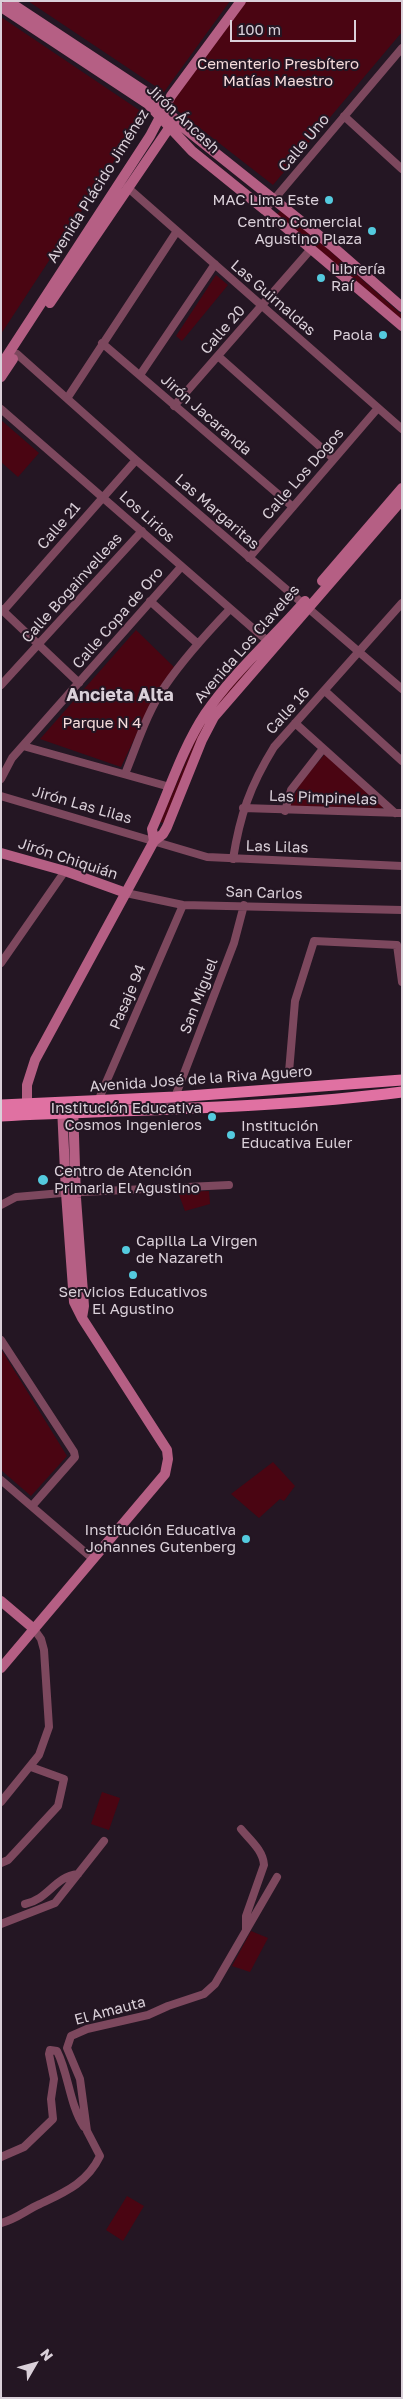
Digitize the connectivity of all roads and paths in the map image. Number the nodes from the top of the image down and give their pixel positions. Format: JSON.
{"nodes":[{"id":1,"x":8,"y":1,"type":"edge"},
{"id":2,"x":241,"y":1,"type":"edge"},
{"id":3,"x":1,"y":7,"type":"edge"},
{"id":4,"x":402,"y":48,"type":"edge"},
{"id":5,"x":162,"y":112,"type":"junction"},
{"id":6,"x":172,"y":116,"type":"junction"},
{"id":7,"x":344,"y":116,"type":"junction"},
{"id":8,"x":168,"y":128,"type":"junction"},
{"id":9,"x":402,"y":170,"type":"edge"},
{"id":10,"x":127,"y":187,"type":"junction"},
{"id":11,"x":274,"y":198,"type":"junction"},
{"id":12,"x":265,"y":210,"type":"junction"},
{"id":13,"x":177,"y":231,"type":"junction"},
{"id":14,"x":311,"y":249,"type":"junction"},
{"id":15,"x":215,"y":264,"type":"junction"},
{"id":16,"x":262,"y":306,"type":"junction"},
{"id":17,"x":402,"y":307,"type":"edge"},
{"id":18,"x":402,"y":326,"type":"edge"},
{"id":19,"x":102,"y":343,"type":"junction"},
{"id":20,"x":16,"y":354,"type":"junction"},
{"id":21,"x":218,"y":356,"type":"junction"},
{"id":22,"x":1,"y":365,"type":"edge"},
{"id":23,"x":140,"y":375,"type":"junction"},
{"id":24,"x":1,"y":377,"type":"edge"},
{"id":25,"x":68,"y":397,"type":"junction"},
{"id":26,"x":174,"y":406,"type":"junction"},
{"id":27,"x":378,"y":408,"type":"junction"},
{"id":28,"x":1,"y":409,"type":"edge"},
{"id":29,"x":402,"y":429,"type":"edge"},
{"id":30,"x":334,"y":459,"type":"junction"},
{"id":31,"x":136,"y":460,"type":"junction"},
{"id":32,"x":402,"y":488,"type":"edge"},
{"id":33,"x":104,"y":497,"type":"junction"},
{"id":34,"x":402,"y":500,"type":"edge"},
{"id":35,"x":293,"y":507,"type":"junction"},
{"id":36,"x":142,"y":531,"type":"junction"},
{"id":37,"x":248,"y":558,"type":"junction"},
{"id":38,"x":181,"y":567,"type":"junction"},
{"id":39,"x":150,"y":602,"type":"junction"},
{"id":40,"x":402,"y":603,"type":"edge"},
{"id":41,"x":305,"y":606,"type":"junction"},
{"id":42,"x":230,"y":609,"type":"junction"},
{"id":43,"x":2,"y":610,"type":"edge"},
{"id":44,"x":198,"y":644,"type":"junction"},
{"id":45,"x":271,"y":644,"type":"junction"},
{"id":46,"x":39,"y":646,"type":"junction"},
{"id":47,"x":359,"y":652,"type":"junction"},
{"id":48,"x":79,"y":683,"type":"junction"},
{"id":49,"x":1,"y":685,"type":"edge"},
{"id":50,"x":402,"y":689,"type":"edge"},
{"id":51,"x":325,"y":692,"type":"junction"},
{"id":52,"x":295,"y":723,"type":"junction"},
{"id":53,"x":23,"y":746,"type":"junction"},
{"id":54,"x":322,"y":750,"type":"junction"},
{"id":55,"x":402,"y":760,"type":"edge"},
{"id":56,"x":125,"y":774,"type":"junction"},
{"id":57,"x":1,"y":779,"type":"edge"},
{"id":58,"x":170,"y":788,"type":"junction"},
{"id":59,"x":1,"y":796,"type":"edge"},
{"id":60,"x":243,"y":808,"type":"junction"},
{"id":61,"x":285,"y":811,"type":"junction"},
{"id":62,"x":398,"y":813,"type":"edge"},
{"id":63,"x":154,"y":841,"type":"junction"},
{"id":64,"x":1,"y":853,"type":"edge"},
{"id":65,"x":233,"y":859,"type":"junction"},
{"id":66,"x":402,"y":866,"type":"edge"},
{"id":67,"x":66,"y":871,"type":"junction"},
{"id":68,"x":126,"y":893,"type":"junction"},
{"id":69,"x":183,"y":905,"type":"junction"},
{"id":70,"x":244,"y":905,"type":"junction"},
{"id":71,"x":402,"y":910,"type":"edge"},
{"id":72,"x":1,"y":963,"type":"edge"},
{"id":73,"x":402,"y":982,"type":"edge"},
{"id":74,"x":289,"y":1072,"type":"dead end"},
{"id":75,"x":402,"y":1080,"type":"edge"},
{"id":76,"x":402,"y":1092,"type":"edge"},
{"id":77,"x":175,"y":1097,"type":"junction"},
{"id":78,"x":98,"y":1101,"type":"junction"},
{"id":79,"x":133,"y":1104,"type":"junction"},
{"id":80,"x":1,"y":1105,"type":"edge"},
{"id":81,"x":68,"y":1107,"type":"junction"},
{"id":82,"x":27,"y":1109,"type":"junction"},
{"id":83,"x":1,"y":1116,"type":"edge"},
{"id":84,"x":230,"y":1185,"type":"dead end"},
{"id":85,"x":71,"y":1193,"type":"junction"},
{"id":86,"x":1,"y":1205,"type":"edge"},
{"id":87,"x":1,"y":1340,"type":"edge"},
{"id":88,"x":1,"y":1480,"type":"edge"},
{"id":89,"x":32,"y":1506,"type":"junction"},
{"id":90,"x":93,"y":1559,"type":"junction"},
{"id":91,"x":1,"y":1601,"type":"edge"},
{"id":92,"x":34,"y":1629,"type":"junction"},
{"id":93,"x":1,"y":1668,"type":"edge"},
{"id":94,"x":31,"y":1767,"type":"junction"},
{"id":95,"x":1,"y":1802,"type":"edge"},
{"id":96,"x":240,"y":1829,"type":"dead end"},
{"id":97,"x":104,"y":1841,"type":"dead end"},
{"id":98,"x":1,"y":1863,"type":"edge"},
{"id":99,"x":78,"y":1874,"type":"junction"},
{"id":100,"x":277,"y":1877,"type":"dead end"},
{"id":101,"x":46,"y":1894,"type":"junction"},
{"id":102,"x":54,"y":1903,"type":"junction"},
{"id":103,"x":25,"y":1904,"type":"dead end"},
{"id":104,"x":1,"y":1924,"type":"edge"},
{"id":105,"x":246,"y":1929,"type":"junction"},
{"id":106,"x":87,"y":2131,"type":"junction"},
{"id":107,"x":1,"y":2156,"type":"edge"},
{"id":108,"x":1,"y":2223,"type":"edge"}],
"edges":[{"from":1,"to":5,"type":"street","name":"Jirón Áncash"},
{"from":2,"to":5,"type":"street","name":"Avenida Plácido Jiménez"},
{"from":3,"to":5,"type":"street","name":"Jirón Áncash"},
{"from":4,"to":7,"type":"street","name":"Calle Uno"},
{"from":5,"to":6,"type":"street","name":"Jirón Áncash"},
{"from":5,"to":8,"type":"street","name":"Jirón Áncash"},
{"from":5,"to":22,"type":"street","name":"Avenida Plácido Jiménez"},
{"from":6,"to":8,"type":"street","name":"Avenida Plácido Jiménez"},
{"from":6,"to":11,"type":"street","name":"Jirón Áncash"},
{"from":7,"to":9,"type":"street","name":"Calle Uno"},
{"from":7,"to":11,"type":"street","name":"Calle Uno"},
{"from":8,"to":10,"type":"street","name":"Avenida Plácido Jiménez"},
{"from":8,"to":12,"type":"street","name":"Jirón Áncash"},
{"from":10,"to":13,"type":"street","name":"Las Guirnaldas"},
{"from":10,"to":20,"type":"street","name":"Avenida Plácido Jiménez"},
{"from":11,"to":12,"type":"street","name":"Calle Uno"},
{"from":11,"to":17,"type":"street","name":"Jirón Áncash"},
{"from":12,"to":14,"type":"street","name":"Jirón Áncash"},
{"from":13,"to":15,"type":"street","name":"Las Guirnaldas"},
{"from":13,"to":19,"type":"street"},
{"from":14,"to":16,"type":"street","name":"Calle 20"},
{"from":14,"to":18,"type":"street","name":"Jirón Áncash"},
{"from":15,"to":16,"type":"street","name":"Las Guirnaldas"},
{"from":15,"to":23,"type":"street"},
{"from":16,"to":21,"type":"street","name":"Calle 20"},
{"from":16,"to":27,"type":"street","name":"Las Guirnaldas"},
{"from":19,"to":23,"type":"street","name":"Jirón Jacaranda"},
{"from":19,"to":25,"type":"street"},
{"from":20,"to":24,"type":"street","name":"Avenida Plácido Jiménez"},
{"from":20,"to":25,"type":"street","name":"Las Margaritas"},
{"from":21,"to":26,"type":"street","name":"Calle 20"},
{"from":21,"to":30,"type":"street"},
{"from":23,"to":26,"type":"street","name":"Jirón Jacaranda"},
{"from":25,"to":31,"type":"street","name":"Las Margaritas"},
{"from":26,"to":35,"type":"street","name":"Jirón Jacaranda"},
{"from":27,"to":29,"type":"street","name":"Las Guirnaldas"},
{"from":27,"to":30,"type":"street","name":"Calle Los Dogos"},
{"from":28,"to":33,"type":"street","name":"Los Lirios"},
{"from":30,"to":35,"type":"street","name":"Calle Los Dogos"},
{"from":31,"to":33,"type":"street","name":"Calle 21"},
{"from":31,"to":37,"type":"street","name":"Las Margaritas"},
{"from":32,"to":41,"type":"street","name":"Avenida Los Claveles"},
{"from":33,"to":36,"type":"street","name":"Los Lirios"},
{"from":33,"to":43,"type":"street","name":"Calle 21"},
{"from":34,"to":41,"type":"street","name":"Avenida Los Claveles"},
{"from":35,"to":37,"type":"street","name":"Calle Los Dogos"},
{"from":36,"to":38,"type":"street","name":"Los Lirios"},
{"from":36,"to":46,"type":"street","name":"Calle Bogainvelleas"},
{"from":37,"to":41,"type":"street","name":"Las Margaritas"},
{"from":38,"to":39,"type":"street","name":"Calle Copa de Oro"},
{"from":38,"to":42,"type":"street","name":"Los Lirios"},
{"from":39,"to":44,"type":"street"},
{"from":39,"to":48,"type":"street","name":"Calle Copa de Oro"},
{"from":40,"to":47,"type":"street","name":"Calle 16"},
{"from":41,"to":45,"type":"street","name":"Avenida Los Claveles"},
{"from":41,"to":47,"type":"street","name":"Las Margaritas"},
{"from":42,"to":44,"type":"street"},
{"from":42,"to":45,"type":"street","name":"Los Lirios"},
{"from":43,"to":46,"type":"street"},
{"from":44,"to":56,"type":"street"},
{"from":45,"to":58,"type":"street","name":"Avenida Los Claveles"},
{"from":45,"to":63,"type":"street","name":"Avenida Los Claveles"},
{"from":46,"to":48,"type":"street"},
{"from":46,"to":49,"type":"street","name":"Calle Bogainvelleas"},
{"from":47,"to":50,"type":"street","name":"Las Margaritas"},
{"from":47,"to":51,"type":"street","name":"Calle 16"},
{"from":48,"to":53,"type":"street","name":"Calle Copa de Oro"},
{"from":51,"to":52,"type":"street","name":"Calle 16"},
{"from":51,"to":55,"type":"street"},
{"from":52,"to":54,"type":"street"},
{"from":52,"to":60,"type":"street","name":"Calle 16"},
{"from":53,"to":56,"type":"street"},
{"from":53,"to":57,"type":"street","name":"Calle Copa de Oro"},
{"from":54,"to":61,"type":"street"},
{"from":54,"to":62,"type":"street"},
{"from":56,"to":58,"type":"street"},
{"from":58,"to":63,"type":"street","name":"Avenida Los Claveles"},
{"from":59,"to":63,"type":"street","name":"Jirón Las Lilas"},
{"from":60,"to":61,"type":"street","name":"Las Pimpinelas"},
{"from":60,"to":65,"type":"street","name":"Calle 16"},
{"from":61,"to":62,"type":"street","name":"Las Pimpinelas"},
{"from":63,"to":65,"type":"street","name":"Las Lilas"},
{"from":63,"to":68,"type":"street","name":"Avenida Los Claveles"},
{"from":64,"to":67,"type":"street","name":"Jirón Chiquián"},
{"from":65,"to":66,"type":"street","name":"Las Lilas"},
{"from":67,"to":68,"type":"street","name":"Jirón Chiquián"},
{"from":67,"to":72,"type":"street"},
{"from":68,"to":69,"type":"street","name":"San Carlos"},
{"from":68,"to":82,"type":"street","name":"Avenida Los Claveles"},
{"from":69,"to":70,"type":"street","name":"San Carlos"},
{"from":69,"to":78,"type":"street","name":"Pasaje 94"},
{"from":70,"to":71,"type":"street","name":"San Carlos"},
{"from":70,"to":77,"type":"street","name":"San Miguel"},
{"from":73,"to":74,"type":"street"},
{"from":75,"to":77,"type":"main road","name":"Avenida José de la Riva Aguero"},
{"from":76,"to":79,"type":"main road","name":"Avenida José de la Riva Aguero"},
{"from":77,"to":79,"type":"main road","name":"Avenida José de la Riva Aguero"},
{"from":78,"to":79,"type":"main road","name":"Avenida José de la Riva Aguero"},
{"from":78,"to":81,"type":"main road","name":"Avenida José de la Riva Aguero"},
{"from":79,"to":81,"type":"main road","name":"Avenida José de la Riva Aguero"},
{"from":80,"to":82,"type":"main road","name":"Avenida José de la Riva Aguero"},
{"from":81,"to":82,"type":"main road","name":"Avenida José de la Riva Aguero"},
{"from":81,"to":85,"type":"street"},
{"from":82,"to":83,"type":"main road","name":"Avenida José de la Riva Aguero"},
{"from":84,"to":85,"type":"street"},
{"from":85,"to":86,"type":"street"},
{"from":85,"to":90,"type":"street"},
{"from":87,"to":89,"type":"street"},
{"from":88,"to":89,"type":"street"},
{"from":89,"to":90,"type":"street"},
{"from":90,"to":92,"type":"street"},
{"from":91,"to":92,"type":"street"},
{"from":92,"to":93,"type":"street"},
{"from":92,"to":94,"type":"street"},
{"from":94,"to":95,"type":"street"},
{"from":94,"to":98,"type":"street"},
{"from":96,"to":105,"type":"street"},
{"from":97,"to":99,"type":"street"},
{"from":99,"to":101,"type":"street"},
{"from":99,"to":102,"type":"street"},
{"from":100,"to":105,"type":"street","name":"El Amauta"},
{"from":101,"to":102,"type":"street"},
{"from":101,"to":103,"type":"street"},
{"from":102,"to":104,"type":"street"},
{"from":105,"to":106,"type":"street","name":"El Amauta"},
{"from":106,"to":107,"type":"street"},
{"from":106,"to":108,"type":"street","name":"El Amauta"}]}
